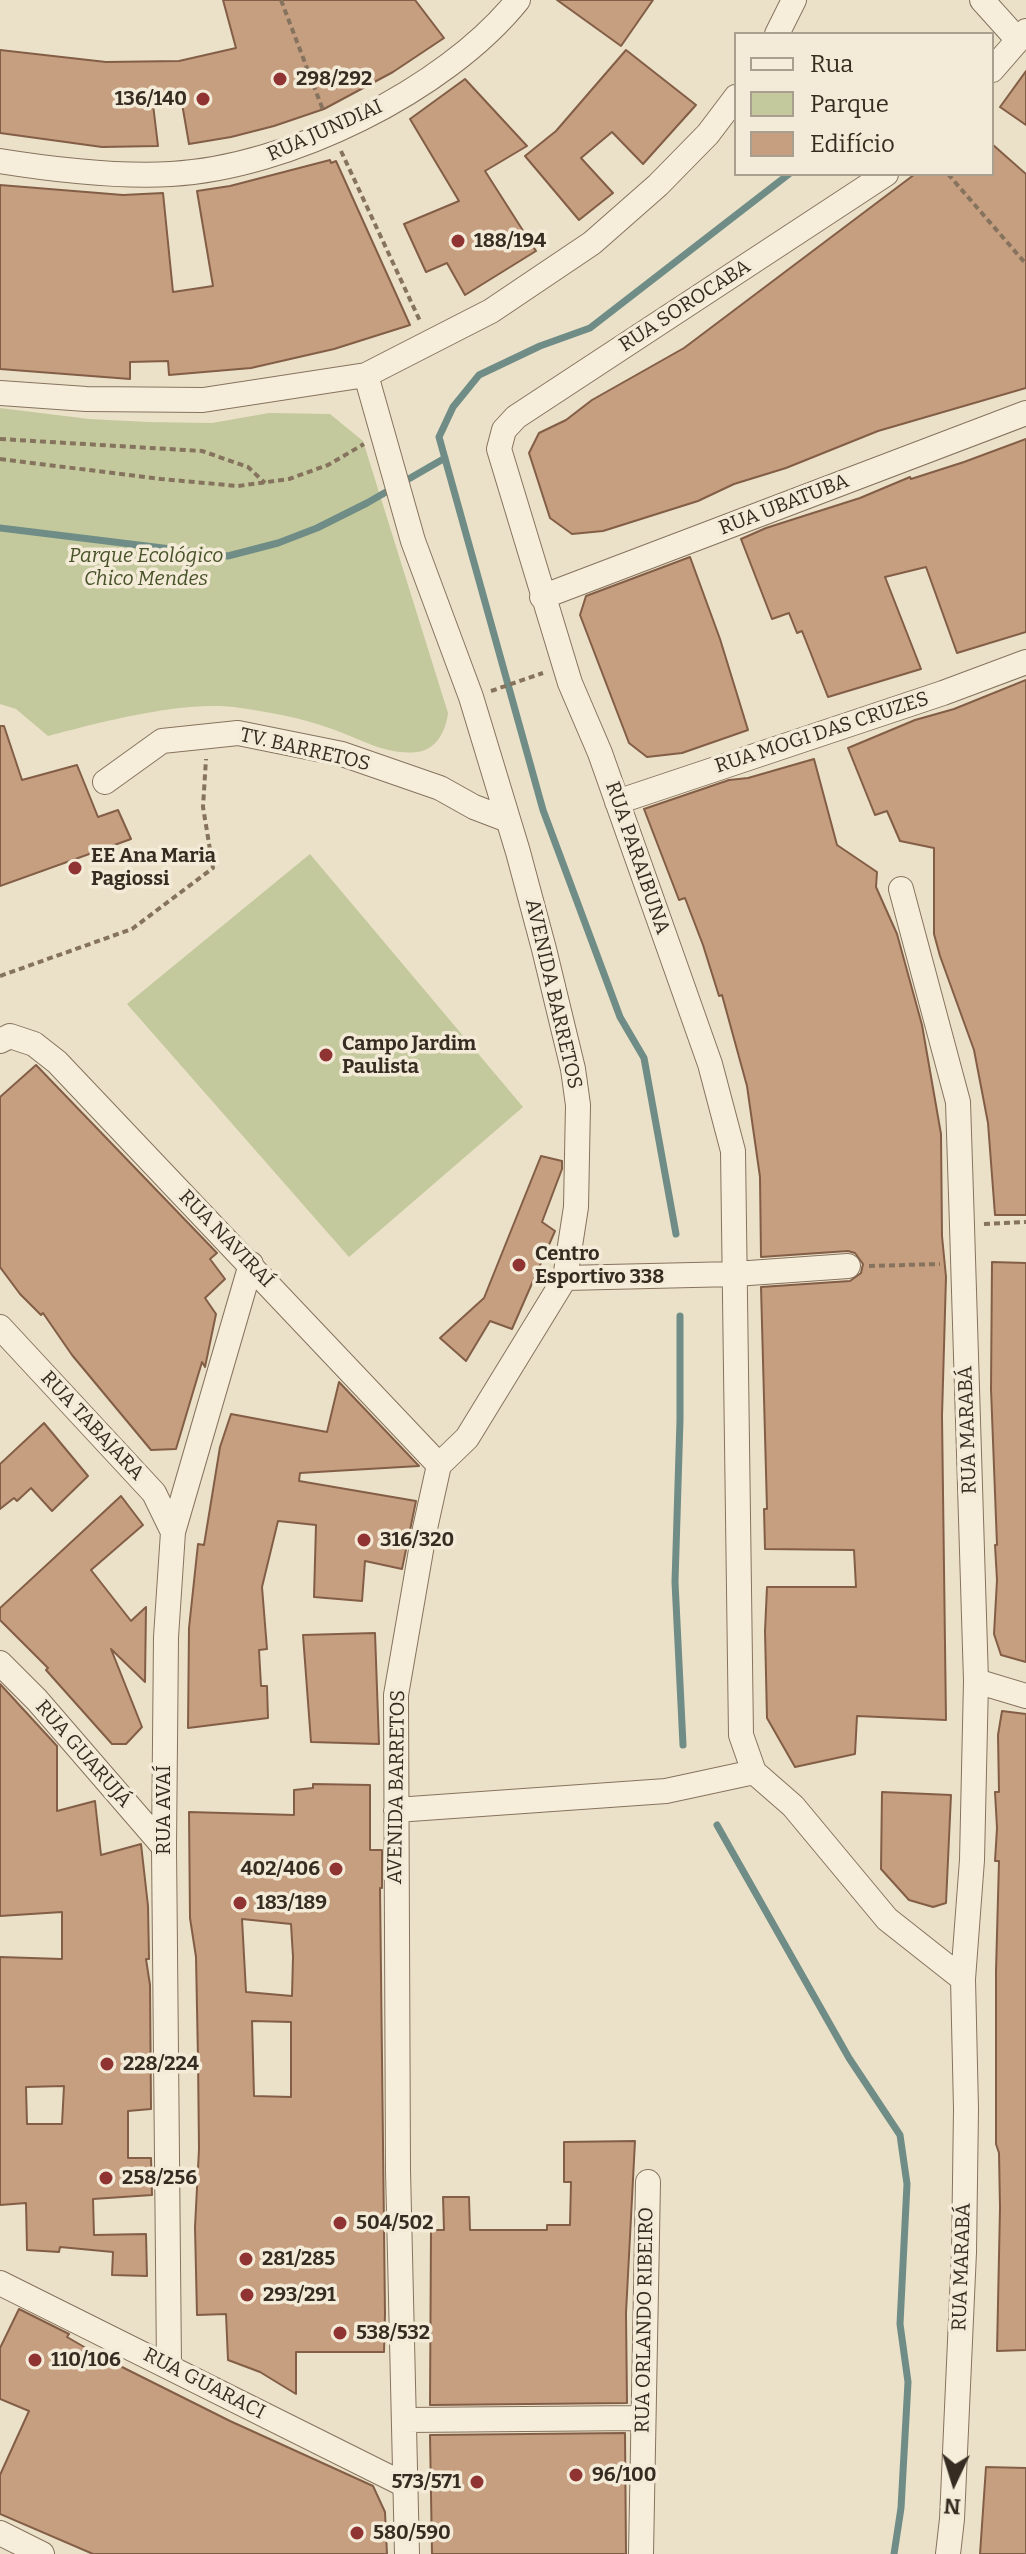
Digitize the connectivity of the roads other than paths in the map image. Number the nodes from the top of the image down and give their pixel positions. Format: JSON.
{"nodes":[{"id":1,"x":518,"y":0,"type":"edge"},
{"id":2,"x":794,"y":0,"type":"edge"},
{"id":3,"x":982,"y":0,"type":"edge"},
{"id":4,"x":778,"y":32,"type":"edge"},
{"id":5,"x":1022,"y":36,"type":"edge"},
{"id":6,"x":994,"y":68,"type":"edge"},
{"id":7,"x":734,"y":99,"type":"edge"},
{"id":8,"x":0,"y":161,"type":"edge"},
{"id":9,"x":883,"y":176,"type":"edge"},
{"id":10,"x":366,"y":375,"type":"junction"},
{"id":11,"x":0,"y":393,"type":"edge"},
{"id":12,"x":1026,"y":413,"type":"edge"},
{"id":13,"x":499,"y":449,"type":"joint"},
{"id":14,"x":542,"y":597,"type":"junction"},
{"id":15,"x":1026,"y":662,"type":"edge"},
{"id":16,"x":105,"y":782,"type":"dead end"},
{"id":17,"x":617,"y":802,"type":"junction"},
{"id":18,"x":508,"y":820,"type":"junction"},
{"id":19,"x":901,"y":889,"type":"dead end"},
{"id":20,"x":0,"y":1041,"type":"edge"},
{"id":21,"x":251,"y":1264,"type":"junction"},
{"id":22,"x":848,"y":1266,"type":"road end"},
{"id":23,"x":735,"y":1274,"type":"junction"},
{"id":24,"x":565,"y":1278,"type":"junction"},
{"id":25,"x":0,"y":1327,"type":"edge"},
{"id":26,"x":439,"y":1465,"type":"junction"},
{"id":27,"x":173,"y":1532,"type":"junction"},
{"id":28,"x":0,"y":1663,"type":"edge"},
{"id":29,"x":976,"y":1681,"type":"junction"},
{"id":30,"x":1026,"y":1696,"type":"edge"},
{"id":31,"x":754,"y":1772,"type":"junction"},
{"id":32,"x":396,"y":1810,"type":"junction"},
{"id":33,"x":164,"y":1847,"type":"junction"},
{"id":34,"x":963,"y":1979,"type":"junction"},
{"id":35,"x":648,"y":2182,"type":"dead end"},
{"id":36,"x":0,"y":2283,"type":"edge"},
{"id":37,"x":169,"y":2366,"type":"junction"},
{"id":38,"x":643,"y":2418,"type":"junction"},
{"id":39,"x":405,"y":2420,"type":"junction"},
{"id":40,"x":407,"y":2486,"type":"junction"},
{"id":41,"x":0,"y":2533,"type":"edge"},
{"id":42,"x":42,"y":2554,"type":"edge"},
{"id":43,"x":407,"y":2554,"type":"edge"},
{"id":44,"x":641,"y":2554,"type":"edge"},
{"id":45,"x":948,"y":2554,"type":"edge"}],
"edges":[{"from":1,"to":8,"type":"street","name":"RUA JUNDIAI"},
{"from":2,"to":4,"type":"street"},
{"from":3,"to":5,"type":"street"},
{"from":5,"to":6,"type":"street"},
{"from":7,"to":10,"type":"street"},
{"from":9,"to":13,"type":"street","name":"RUA SOROCABA"},
{"from":10,"to":11,"type":"street"},
{"from":10,"to":18,"type":"street","name":"AVENIDA BARRETOS"},
{"from":12,"to":14,"type":"street","name":"RUA UBATUBA"},
{"from":13,"to":14,"type":"street","name":"RUA PARAIBUNA"},
{"from":14,"to":17,"type":"street","name":"RUA PARAIBUNA"},
{"from":15,"to":17,"type":"street","name":"RUA MOGI DAS CRUZES"},
{"from":16,"to":18,"type":"street","name":"TV. BARRETOS"},
{"from":17,"to":23,"type":"street","name":"RUA PARAIBUNA"},
{"from":18,"to":24,"type":"street","name":"AVENIDA BARRETOS"},
{"from":19,"to":29,"type":"street","name":"RUA MARABÁ"},
{"from":20,"to":21,"type":"street","name":"RUA NAVIRAÍ"},
{"from":21,"to":26,"type":"street","name":"RUA NAVIRAÍ"},
{"from":21,"to":27,"type":"street","name":"RUA AVAÍ"},
{"from":22,"to":23,"type":"street"},
{"from":23,"to":24,"type":"street"},
{"from":23,"to":31,"type":"street"},
{"from":24,"to":26,"type":"street","name":"AVENIDA BARRETOS"},
{"from":25,"to":27,"type":"street","name":"RUA TABAJARA"},
{"from":26,"to":32,"type":"street","name":"AVENIDA BARRETOS"},
{"from":27,"to":33,"type":"street","name":"RUA AVAÍ"},
{"from":28,"to":33,"type":"street","name":"RUA GUARUJÁ"},
{"from":29,"to":30,"type":"street"},
{"from":29,"to":34,"type":"street","name":"RUA MARABÁ"},
{"from":31,"to":32,"type":"street"},
{"from":31,"to":34,"type":"street"},
{"from":32,"to":39,"type":"street","name":"AVENIDA BARRETOS"},
{"from":33,"to":37,"type":"street","name":"RUA AVAÍ"},
{"from":34,"to":45,"type":"street","name":"RUA MARABÁ"},
{"from":35,"to":38,"type":"street","name":"RUA ORLANDO RIBEIRO"},
{"from":36,"to":37,"type":"street","name":"RUA GUARACI"},
{"from":37,"to":40,"type":"street","name":"RUA GUARACI"},
{"from":38,"to":39,"type":"street"},
{"from":38,"to":44,"type":"street","name":"RUA ORLANDO RIBEIRO"},
{"from":39,"to":40,"type":"street","name":"AVENIDA BARRETOS"},
{"from":40,"to":43,"type":"street","name":"AVENIDA BARRETOS"},
{"from":41,"to":42,"type":"street"}]}
